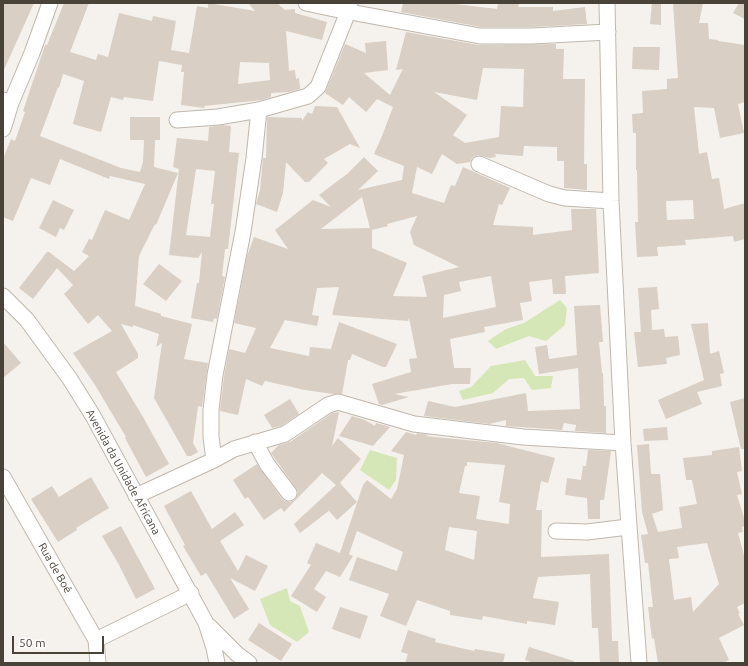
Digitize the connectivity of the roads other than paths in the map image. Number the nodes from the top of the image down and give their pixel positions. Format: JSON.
{"nodes":[{"id":1,"x":50,"y":3,"type":"edge"},
{"id":2,"x":306,"y":3,"type":"edge"},
{"id":3,"x":607,"y":3,"type":"edge"},
{"id":4,"x":349,"y":7,"type":"edge"},
{"id":5,"x":608,"y":32,"type":"junction"},
{"id":6,"x":7,"y":102,"type":"edge"},
{"id":7,"x":259,"y":110,"type":"junction"},
{"id":8,"x":176,"y":120,"type":"dead end"},
{"id":9,"x":3,"y":129,"type":"edge"},
{"id":10,"x":479,"y":164,"type":"dead end"},
{"id":11,"x":611,"y":201,"type":"junction"},
{"id":12,"x":3,"y":296,"type":"edge"},
{"id":13,"x":255,"y":442,"type":"junction"},
{"id":14,"x":622,"y":443,"type":"junction"},
{"id":15,"x":214,"y":460,"type":"junction"},
{"id":16,"x":3,"y":477,"type":"edge"},
{"id":17,"x":289,"y":493,"type":"dead end"},
{"id":18,"x":136,"y":496,"type":"junction"},
{"id":19,"x":628,"y":527,"type":"junction"},
{"id":20,"x":556,"y":531,"type":"dead end"},
{"id":21,"x":191,"y":593,"type":"junction"},
{"id":22,"x":206,"y":623,"type":"junction"},
{"id":23,"x":96,"y":640,"type":"junction"},
{"id":24,"x":98,"y":663,"type":"edge"},
{"id":25,"x":217,"y":663,"type":"edge"},
{"id":26,"x":249,"y":663,"type":"edge"},
{"id":27,"x":639,"y":663,"type":"edge"}],
"edges":[{"from":1,"to":6,"type":"street"},
{"from":2,"to":4,"type":"street"},
{"from":3,"to":5,"type":"street"},
{"from":4,"to":5,"type":"street"},
{"from":4,"to":7,"type":"street"},
{"from":5,"to":11,"type":"street"},
{"from":6,"to":9,"type":"street"},
{"from":7,"to":8,"type":"street"},
{"from":7,"to":15,"type":"street"},
{"from":10,"to":11,"type":"street"},
{"from":11,"to":14,"type":"street"},
{"from":12,"to":18,"type":"street","name":"Avenida da Unidade Africana"},
{"from":13,"to":14,"type":"street"},
{"from":13,"to":15,"type":"street"},
{"from":13,"to":17,"type":"street"},
{"from":14,"to":19,"type":"street"},
{"from":15,"to":18,"type":"street"},
{"from":16,"to":23,"type":"street","name":"Rua de Boé"},
{"from":18,"to":21,"type":"street","name":"Avenida da Unidade Africana"},
{"from":19,"to":20,"type":"street"},
{"from":19,"to":27,"type":"street"},
{"from":21,"to":22,"type":"street","name":"Avenida da Unidade Africana"},
{"from":21,"to":23,"type":"street"},
{"from":22,"to":25,"type":"street","name":"Avenida da Unidade Africana"},
{"from":22,"to":26,"type":"street"},
{"from":23,"to":24,"type":"street","name":"Rua de Boé"}]}
